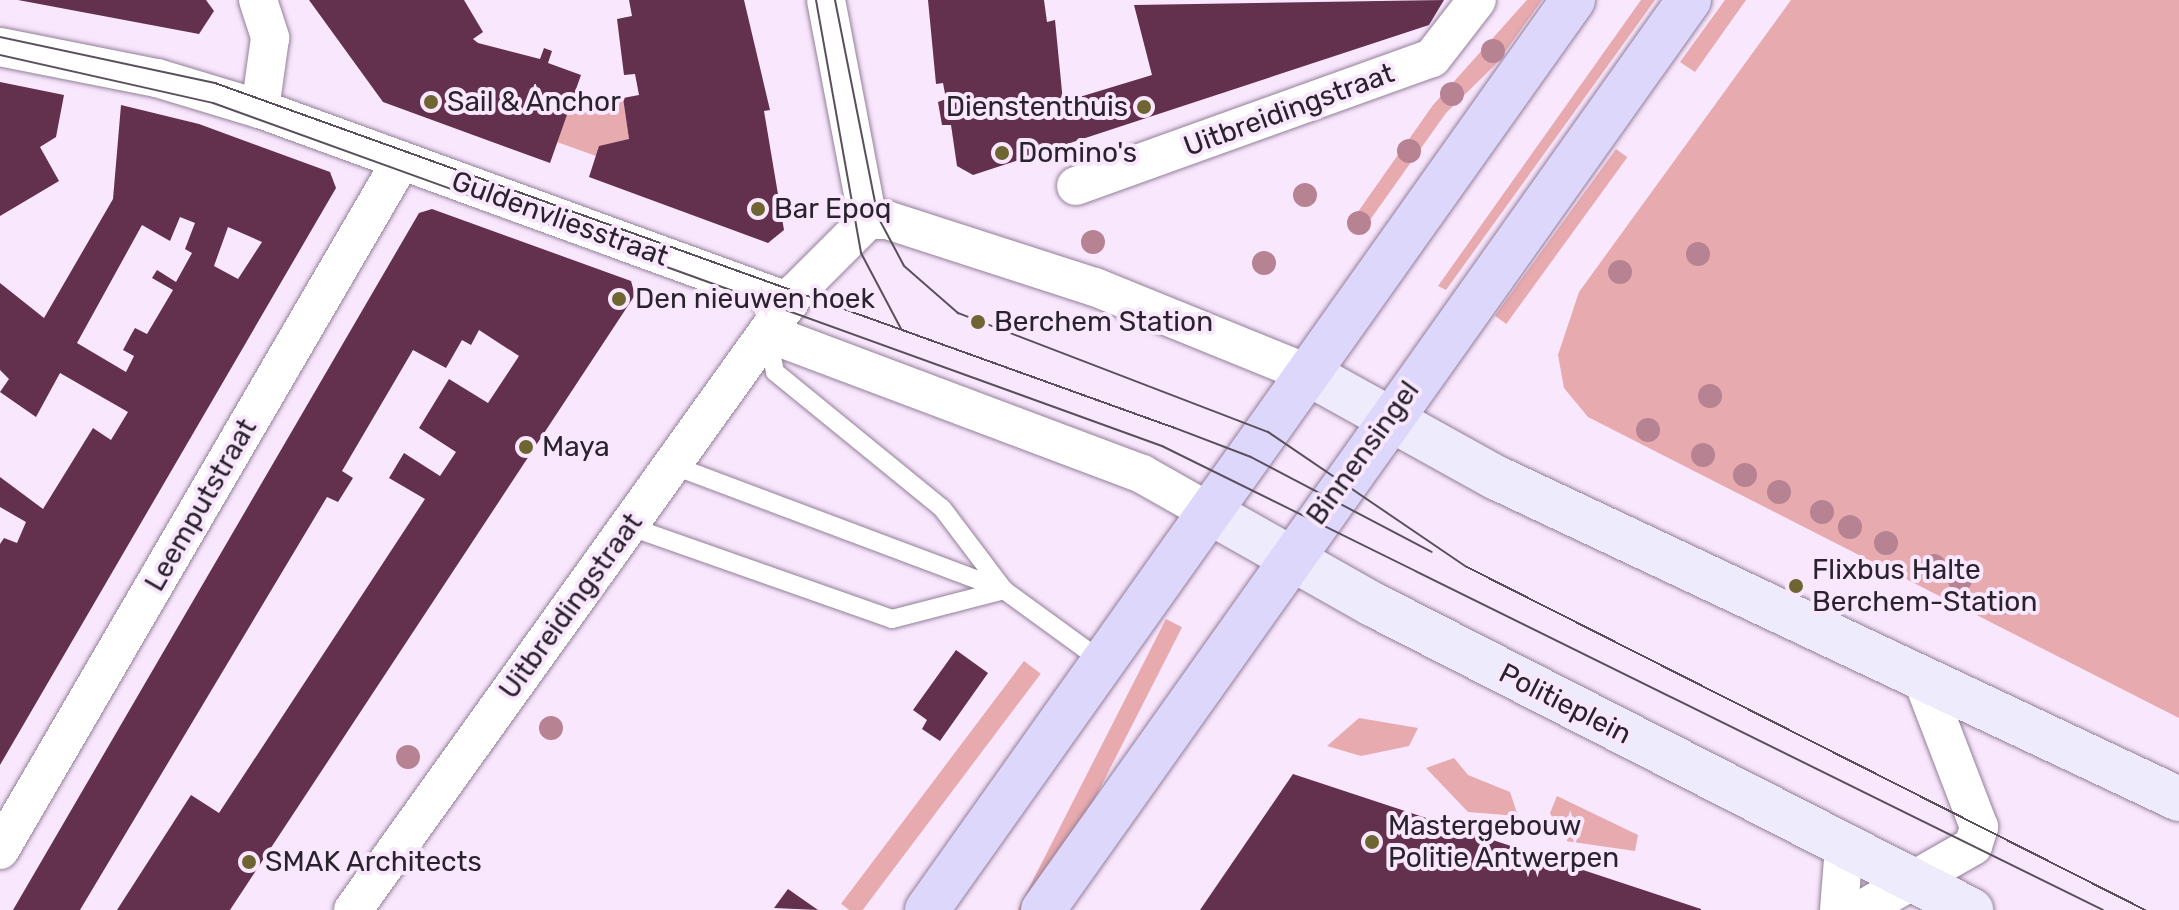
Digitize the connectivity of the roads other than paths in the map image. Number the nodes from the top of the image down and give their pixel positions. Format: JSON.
{"nodes":[{"id":1,"x":258,"y":0,"type":"edge"},
{"id":2,"x":826,"y":0,"type":"edge"},
{"id":3,"x":1477,"y":0,"type":"edge"},
{"id":4,"x":1573,"y":0,"type":"edge"},
{"id":5,"x":1689,"y":0,"type":"edge"},
{"id":6,"x":0,"y":47,"type":"edge"},
{"id":7,"x":260,"y":109,"type":"junction"},
{"id":8,"x":401,"y":161,"type":"junction"},
{"id":9,"x":1076,"y":186,"type":"dead end"},
{"id":10,"x":868,"y":220,"type":"junction"},
{"id":11,"x":790,"y":302,"type":"junction"},
{"id":12,"x":767,"y":333,"type":"junction"},
{"id":13,"x":1309,"y":374,"type":"junction"},
{"id":14,"x":1389,"y":418,"type":"junction"},
{"id":15,"x":672,"y":465,"type":"junction"},
{"id":16,"x":1211,"y":513,"type":"junction"},
{"id":17,"x":628,"y":526,"type":"junction"},
{"id":18,"x":1289,"y":555,"type":"junction"},
{"id":19,"x":1004,"y":590,"type":"junction"},
{"id":20,"x":1105,"y":664,"type":"junction"},
{"id":21,"x":1921,"y":676,"type":"junction"},
{"id":22,"x":2179,"y":799,"type":"edge"},
{"id":23,"x":1844,"y":847,"type":"junction"},
{"id":24,"x":0,"y":850,"type":"edge"},
{"id":25,"x":1926,"y":893,"type":"edge"},
{"id":26,"x":353,"y":910,"type":"edge"},
{"id":27,"x":927,"y":910,"type":"edge"},
{"id":28,"x":1043,"y":910,"type":"edge"},
{"id":29,"x":1839,"y":910,"type":"edge"},
{"id":30,"x":1861,"y":910,"type":"edge"},
{"id":31,"x":1971,"y":910,"type":"edge"}],
"edges":[{"from":1,"to":7,"type":"street"},
{"from":2,"to":10,"type":"street"},
{"from":3,"to":9,"type":"street","name":"Uitbreidingstraat"},
{"from":4,"to":13,"type":"main road"},
{"from":5,"to":14,"type":"main road","name":"Binnensingel"},
{"from":6,"to":7,"type":"street","name":"Guldenvliesstraat"},
{"from":7,"to":8,"type":"street","name":"Guldenvliesstraat"},
{"from":8,"to":11,"type":"street","name":"Guldenvliesstraat"},
{"from":8,"to":24,"type":"street","name":"Leemputstraat"},
{"from":10,"to":11,"type":"street"},
{"from":10,"to":13,"type":"street"},
{"from":11,"to":12,"type":"street","name":"Uitbreidingstraat"},
{"from":12,"to":15,"type":"street","name":"Uitbreidingstraat"},
{"from":12,"to":16,"type":"street"},
{"from":12,"to":19,"type":"lane"},
{"from":13,"to":14,"type":"street"},
{"from":13,"to":16,"type":"main road"},
{"from":14,"to":18,"type":"main road","name":"Binnensingel"},
{"from":14,"to":21,"type":"street"},
{"from":15,"to":17,"type":"street","name":"Uitbreidingstraat"},
{"from":15,"to":19,"type":"lane"},
{"from":16,"to":18,"type":"street","name":"Politieplein"},
{"from":16,"to":20,"type":"main road"},
{"from":17,"to":19,"type":"lane"},
{"from":17,"to":26,"type":"street","name":"Uitbreidingstraat"},
{"from":18,"to":23,"type":"street","name":"Politieplein"},
{"from":18,"to":28,"type":"main road","name":"Binnensingel"},
{"from":19,"to":20,"type":"lane"},
{"from":20,"to":27,"type":"main road"},
{"from":21,"to":22,"type":"street"},
{"from":21,"to":25,"type":"street"},
{"from":23,"to":25,"type":"street","name":"Politieplein"},
{"from":23,"to":29,"type":"street"},
{"from":25,"to":30,"type":"street"},
{"from":25,"to":31,"type":"street","name":"Politieplein"}]}
